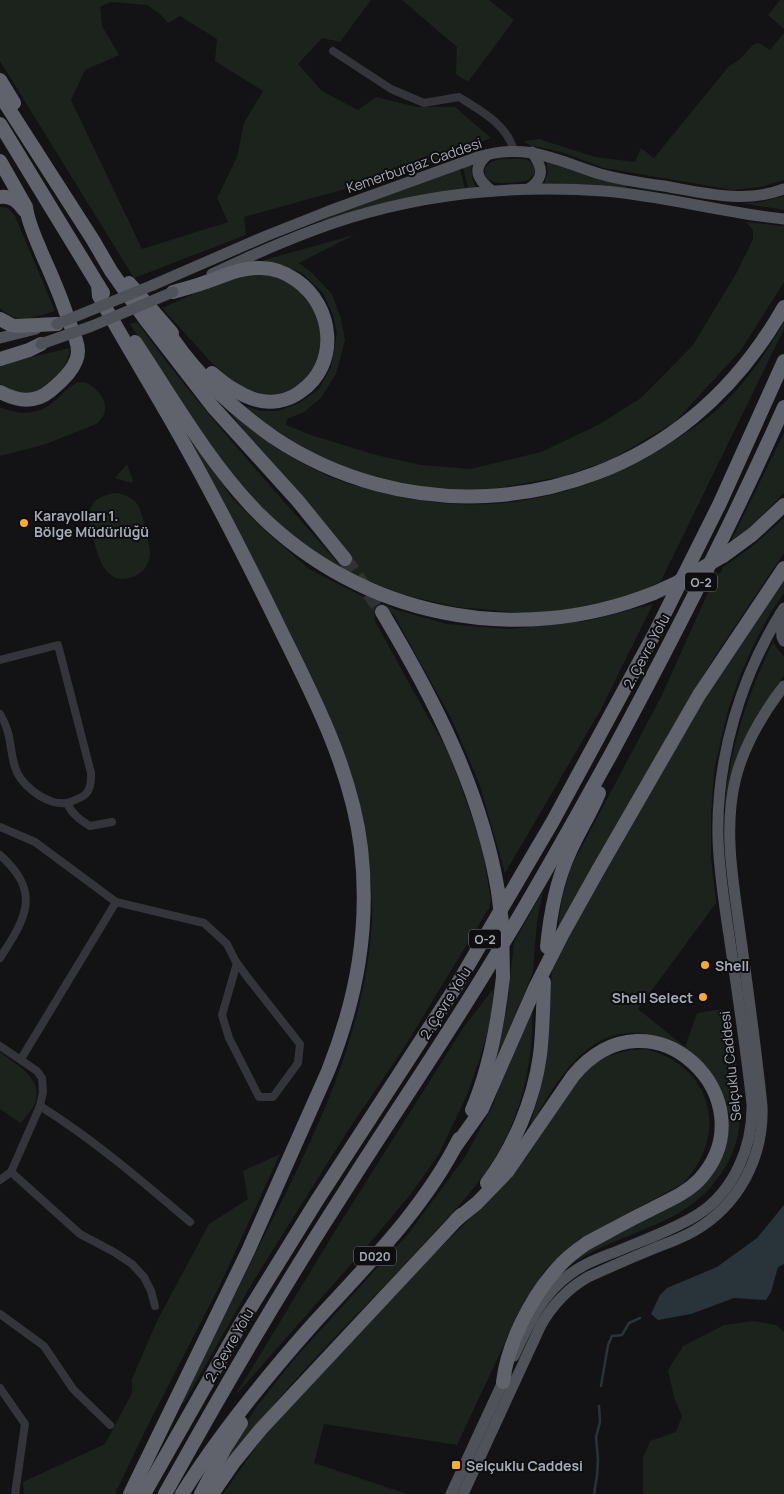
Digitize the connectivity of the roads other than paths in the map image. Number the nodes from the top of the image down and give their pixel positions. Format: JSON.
{"nodes":[{"id":1,"x":333,"y":52,"type":"dead end"},
{"id":2,"x":0,"y":80,"type":"edge"},
{"id":3,"x":0,"y":95,"type":"edge"},
{"id":4,"x":0,"y":124,"type":"edge"},
{"id":5,"x":0,"y":134,"type":"edge"},
{"id":6,"x":514,"y":151,"type":"junction"},
{"id":7,"x":17,"y":152,"type":"junction"},
{"id":8,"x":532,"y":152,"type":"junction"},
{"id":9,"x":488,"y":154,"type":"junction"},
{"id":10,"x":0,"y":161,"type":"edge"},
{"id":11,"x":45,"y":168,"type":"junction"},
{"id":12,"x":784,"y":189,"type":"edge"},
{"id":13,"x":529,"y":190,"type":"junction"},
{"id":14,"x":492,"y":191,"type":"junction"},
{"id":15,"x":0,"y":196,"type":"edge"},
{"id":16,"x":27,"y":214,"type":"junction"},
{"id":17,"x":781,"y":219,"type":"edge"},
{"id":18,"x":102,"y":255,"type":"junction"},
{"id":19,"x":98,"y":285,"type":"junction"},
{"id":20,"x":173,"y":292,"type":"junction"},
{"id":21,"x":784,"y":307,"type":"edge"},
{"id":22,"x":0,"y":319,"type":"edge"},
{"id":23,"x":57,"y":324,"type":"junction"},
{"id":24,"x":165,"y":327,"type":"junction"},
{"id":25,"x":0,"y":338,"type":"edge"},
{"id":26,"x":41,"y":344,"type":"junction"},
{"id":27,"x":0,"y":353,"type":"edge"},
{"id":28,"x":0,"y":359,"type":"edge"},
{"id":29,"x":784,"y":361,"type":"edge"},
{"id":30,"x":0,"y":392,"type":"edge"},
{"id":31,"x":784,"y":407,"type":"edge"},
{"id":32,"x":784,"y":505,"type":"edge"},
{"id":33,"x":345,"y":559,"type":"tunnel mouth"},
{"id":34,"x":784,"y":568,"type":"edge"},
{"id":35,"x":782,"y":611,"type":"edge"},
{"id":36,"x":382,"y":612,"type":"tunnel mouth"},
{"id":37,"x":784,"y":641,"type":"edge"},
{"id":38,"x":0,"y":660,"type":"edge"},
{"id":39,"x":784,"y":686,"type":"edge"},
{"id":40,"x":0,"y":714,"type":"edge"},
{"id":41,"x":611,"y":754,"type":"junction"},
{"id":42,"x":67,"y":803,"type":"junction"},
{"id":43,"x":112,"y":822,"type":"dead end"},
{"id":44,"x":0,"y":827,"type":"edge"},
{"id":45,"x":0,"y":855,"type":"edge"},
{"id":46,"x":116,"y":902,"type":"junction"},
{"id":47,"x":547,"y":947,"type":"dead end"},
{"id":48,"x":0,"y":958,"type":"edge"},
{"id":49,"x":235,"y":960,"type":"junction"},
{"id":50,"x":544,"y":982,"type":"dead end"},
{"id":51,"x":0,"y":1046,"type":"edge"},
{"id":52,"x":21,"y":1059,"type":"junction"},
{"id":53,"x":40,"y":1106,"type":"junction"},
{"id":54,"x":455,"y":1147,"type":"junction"},
{"id":55,"x":11,"y":1172,"type":"junction"},
{"id":56,"x":0,"y":1180,"type":"edge"},
{"id":57,"x":456,"y":1220,"type":"junction"},
{"id":58,"x":190,"y":1222,"type":"dead end"},
{"id":59,"x":155,"y":1306,"type":"dead end"},
{"id":60,"x":0,"y":1314,"type":"edge"},
{"id":61,"x":284,"y":1357,"type":"junction"},
{"id":62,"x":503,"y":1382,"type":"junction"},
{"id":63,"x":0,"y":1388,"type":"edge"},
{"id":64,"x":110,"y":1425,"type":"dead end"},
{"id":65,"x":15,"y":1494,"type":"edge"},
{"id":66,"x":130,"y":1494,"type":"edge"},
{"id":67,"x":144,"y":1494,"type":"edge"},
{"id":68,"x":165,"y":1494,"type":"edge"},
{"id":69,"x":182,"y":1494,"type":"edge"},
{"id":70,"x":201,"y":1494,"type":"edge"},
{"id":71,"x":212,"y":1494,"type":"edge"},
{"id":72,"x":451,"y":1494,"type":"edge"},
{"id":73,"x":464,"y":1494,"type":"edge"}],
"edges":[{"from":1,"to":6,"type":"street"},
{"from":2,"to":11,"type":"highway"},
{"from":3,"to":11,"type":"highway"},
{"from":4,"to":7,"type":"highway"},
{"from":5,"to":7,"type":"highway"},
{"from":6,"to":8,"type":"main road","name":"Kemerburgaz Caddesi"},
{"from":6,"to":9,"type":"main road","name":"Kemerburgaz Caddesi"},
{"from":7,"to":19,"type":"highway"},
{"from":8,"to":12,"type":"main road","name":"Kemerburgaz Caddesi"},
{"from":8,"to":13,"type":"main road"},
{"from":9,"to":14,"type":"main road"},
{"from":9,"to":23,"type":"main road","name":"Kemerburgaz Caddesi","bridge":true},
{"from":10,"to":16,"type":"highway"},
{"from":11,"to":18,"type":"highway"},
{"from":13,"to":14,"type":"main road"},
{"from":13,"to":17,"type":"main road"},
{"from":14,"to":20,"type":"main road"},
{"from":15,"to":16,"type":"highway"},
{"from":16,"to":30,"type":"highway"},
{"from":18,"to":24,"type":"highway"},
{"from":18,"to":33,"type":"highway"},
{"from":19,"to":32,"type":"highway","bridge":true},
{"from":19,"to":66,"type":"highway"},
{"from":20,"to":24,"type":"highway"},
{"from":20,"to":26,"type":"main road","bridge":true},
{"from":21,"to":24,"type":"highway"},
{"from":22,"to":23,"type":"highway"},
{"from":23,"to":25,"type":"main road","name":"Kemerburgaz Caddesi"},
{"from":26,"to":27,"type":"main road"},
{"from":26,"to":28,"type":"highway"},
{"from":29,"to":67,"type":"highway","name":"2. Çevre Yolu","number":"O-2"},
{"from":31,"to":41,"type":"highway","name":"2. Çevre Yolu","number":"O-2"},
{"from":34,"to":54,"type":"highway"},
{"from":35,"to":37,"type":"main road"},
{"from":35,"to":62,"type":"main road","name":"Selçuklu Caddesi"},
{"from":36,"to":54,"type":"highway","bridge":true},
{"from":38,"to":42,"type":"street"},
{"from":39,"to":73,"type":"main road","name":"Selçuklu Caddesi"},
{"from":40,"to":42,"type":"street"},
{"from":41,"to":47,"type":"highway"},
{"from":41,"to":68,"type":"highway","name":"2. Çevre Yolu","number":"O-2"},
{"from":42,"to":43,"type":"street"},
{"from":44,"to":46,"type":"street"},
{"from":45,"to":48,"type":"street"},
{"from":46,"to":49,"type":"street"},
{"from":46,"to":52,"type":"street"},
{"from":49,"to":49,"type":"street"},
{"from":50,"to":57,"type":"highway"},
{"from":51,"to":52,"type":"street"},
{"from":52,"to":53,"type":"street"},
{"from":53,"to":55,"type":"street"},
{"from":53,"to":58,"type":"street"},
{"from":54,"to":61,"type":"highway","number":"D020"},
{"from":55,"to":56,"type":"street"},
{"from":55,"to":59,"type":"street"},
{"from":57,"to":62,"type":"highway"},
{"from":57,"to":71,"type":"highway"},
{"from":60,"to":64,"type":"street"},
{"from":61,"to":69,"type":"highway","number":"D020"},
{"from":61,"to":70,"type":"highway"},
{"from":62,"to":72,"type":"main road","name":"Selçuklu Caddesi"},
{"from":63,"to":65,"type":"street"}]}
